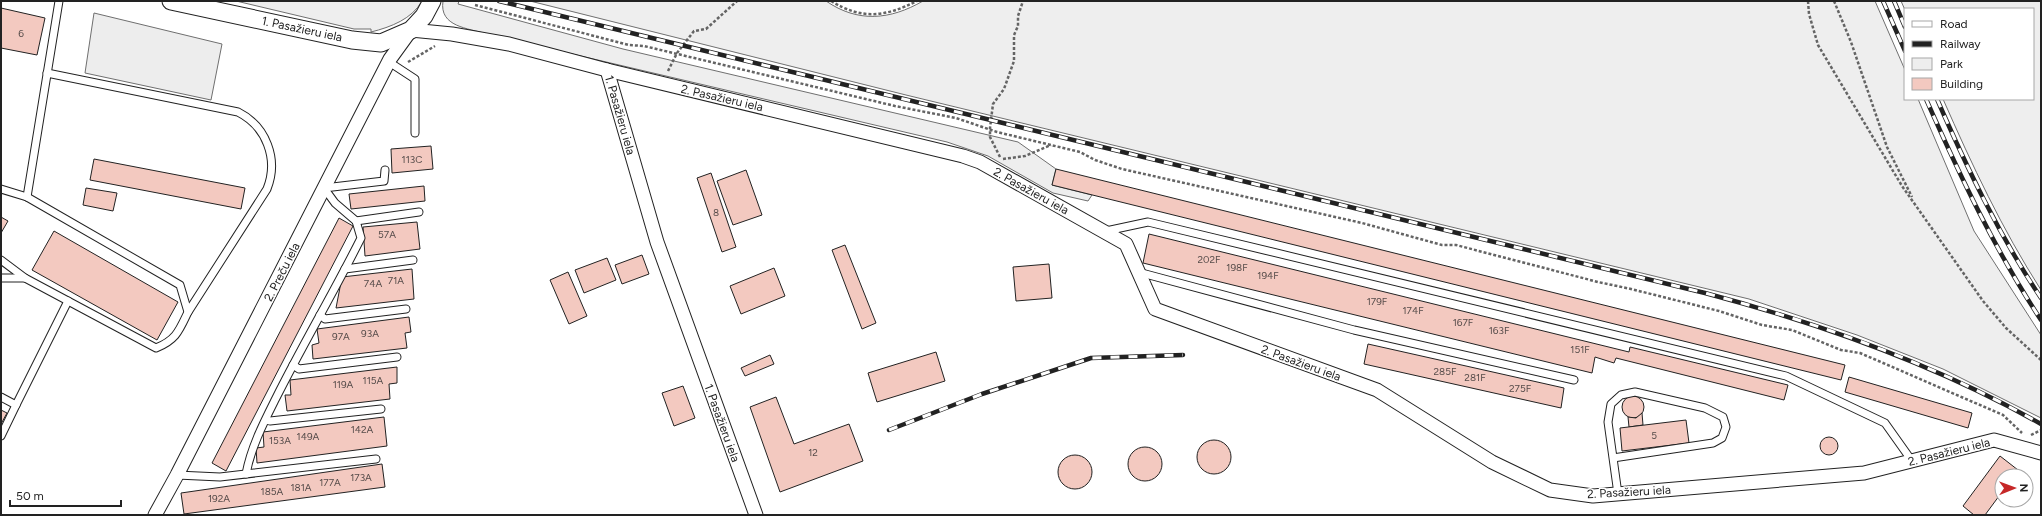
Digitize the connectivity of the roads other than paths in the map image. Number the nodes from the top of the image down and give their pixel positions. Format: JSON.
{"nodes":[{"id":1,"x":59,"y":1,"type":"edge"},
{"id":2,"x":171,"y":1,"type":"edge"},
{"id":3,"x":432,"y":1,"type":"edge"},
{"id":4,"x":411,"y":30,"type":"junction"},
{"id":5,"x":389,"y":62,"type":"junction"},
{"id":6,"x":607,"y":70,"type":"junction"},
{"id":7,"x":47,"y":73,"type":"junction"},
{"id":8,"x":415,"y":133,"type":"dead end"},
{"id":9,"x":385,"y":170,"type":"dead end"},
{"id":10,"x":324,"y":188,"type":"junction"},
{"id":11,"x":1,"y":189,"type":"edge"},
{"id":12,"x":27,"y":197,"type":"junction"},
{"id":13,"x":419,"y":212,"type":"dead end"},
{"id":14,"x":356,"y":221,"type":"junction"},
{"id":15,"x":1104,"y":232,"type":"junction"},
{"id":16,"x":1,"y":260,"type":"edge"},
{"id":17,"x":413,"y":260,"type":"dead end"},
{"id":18,"x":345,"y":269,"type":"junction"},
{"id":19,"x":1138,"y":272,"type":"junction"},
{"id":20,"x":1,"y":278,"type":"edge"},
{"id":21,"x":25,"y":278,"type":"junction"},
{"id":22,"x":68,"y":301,"type":"junction"},
{"id":23,"x":406,"y":309,"type":"dead end"},
{"id":24,"x":188,"y":312,"type":"junction"},
{"id":25,"x":320,"y":315,"type":"junction"},
{"id":26,"x":397,"y":357,"type":"dead end"},
{"id":27,"x":292,"y":365,"type":"junction"},
{"id":28,"x":1574,"y":380,"type":"dead end"},
{"id":29,"x":1,"y":397,"type":"edge"},
{"id":30,"x":16,"y":405,"type":"junction"},
{"id":31,"x":381,"y":409,"type":"dead end"},
{"id":32,"x":266,"y":420,"type":"junction"},
{"id":33,"x":1,"y":436,"type":"edge"},
{"id":34,"x":2041,"y":453,"type":"edge"},
{"id":35,"x":1613,"y":458,"type":"junction"},
{"id":36,"x":376,"y":459,"type":"dead end"},
{"id":37,"x":1912,"y":461,"type":"junction"},
{"id":38,"x":246,"y":474,"type":"junction"},
{"id":39,"x":177,"y":475,"type":"junction"},
{"id":40,"x":1618,"y":494,"type":"junction"},
{"id":41,"x":155,"y":515,"type":"edge"},
{"id":42,"x":756,"y":515,"type":"edge"}],
"edges":[{"from":1,"to":7,"type":"lane"},
{"from":2,"to":4,"type":"street","name":"1. Pasažieru iela"},
{"from":3,"to":4,"type":"street"},
{"from":4,"to":5,"type":"street","name":"2. Preču iela"},
{"from":4,"to":6,"type":"street","name":"1. Pasažieru iela"},
{"from":5,"to":8,"type":"lane"},
{"from":5,"to":10,"type":"street","name":"2. Preču iela"},
{"from":6,"to":15,"type":"street","name":"2. Pasažieru iela"},
{"from":6,"to":42,"type":"street","name":"1. Pasažieru iela"},
{"from":7,"to":12,"type":"lane"},
{"from":7,"to":24,"type":"lane"},
{"from":9,"to":10,"type":"lane"},
{"from":10,"to":14,"type":"lane"},
{"from":10,"to":39,"type":"street","name":"2. Preču iela"},
{"from":11,"to":12,"type":"lane"},
{"from":12,"to":24,"type":"lane"},
{"from":13,"to":14,"type":"lane"},
{"from":14,"to":18,"type":"lane"},
{"from":15,"to":19,"type":"street","name":"2. Pasažieru iela"},
{"from":15,"to":37,"type":"lane"},
{"from":16,"to":21,"type":"lane"},
{"from":17,"to":18,"type":"lane"},
{"from":18,"to":25,"type":"lane"},
{"from":19,"to":28,"type":"lane"},
{"from":19,"to":40,"type":"street","name":"2. Pasažieru iela"},
{"from":20,"to":21,"type":"lane"},
{"from":21,"to":22,"type":"lane"},
{"from":22,"to":24,"type":"lane"},
{"from":22,"to":30,"type":"lane"},
{"from":23,"to":25,"type":"lane"},
{"from":25,"to":27,"type":"lane"},
{"from":26,"to":27,"type":"lane"},
{"from":27,"to":32,"type":"lane"},
{"from":29,"to":30,"type":"lane"},
{"from":30,"to":33,"type":"lane"},
{"from":31,"to":32,"type":"lane"},
{"from":32,"to":38,"type":"lane"},
{"from":34,"to":37,"type":"street","name":"2. Pasažieru iela"},
{"from":35,"to":35,"type":"lane"},
{"from":35,"to":40,"type":"lane"},
{"from":36,"to":38,"type":"lane"},
{"from":37,"to":40,"type":"street","name":"2. Pasažieru iela"},
{"from":38,"to":39,"type":"lane"},
{"from":39,"to":41,"type":"street","name":"2. Preču iela"}]}
